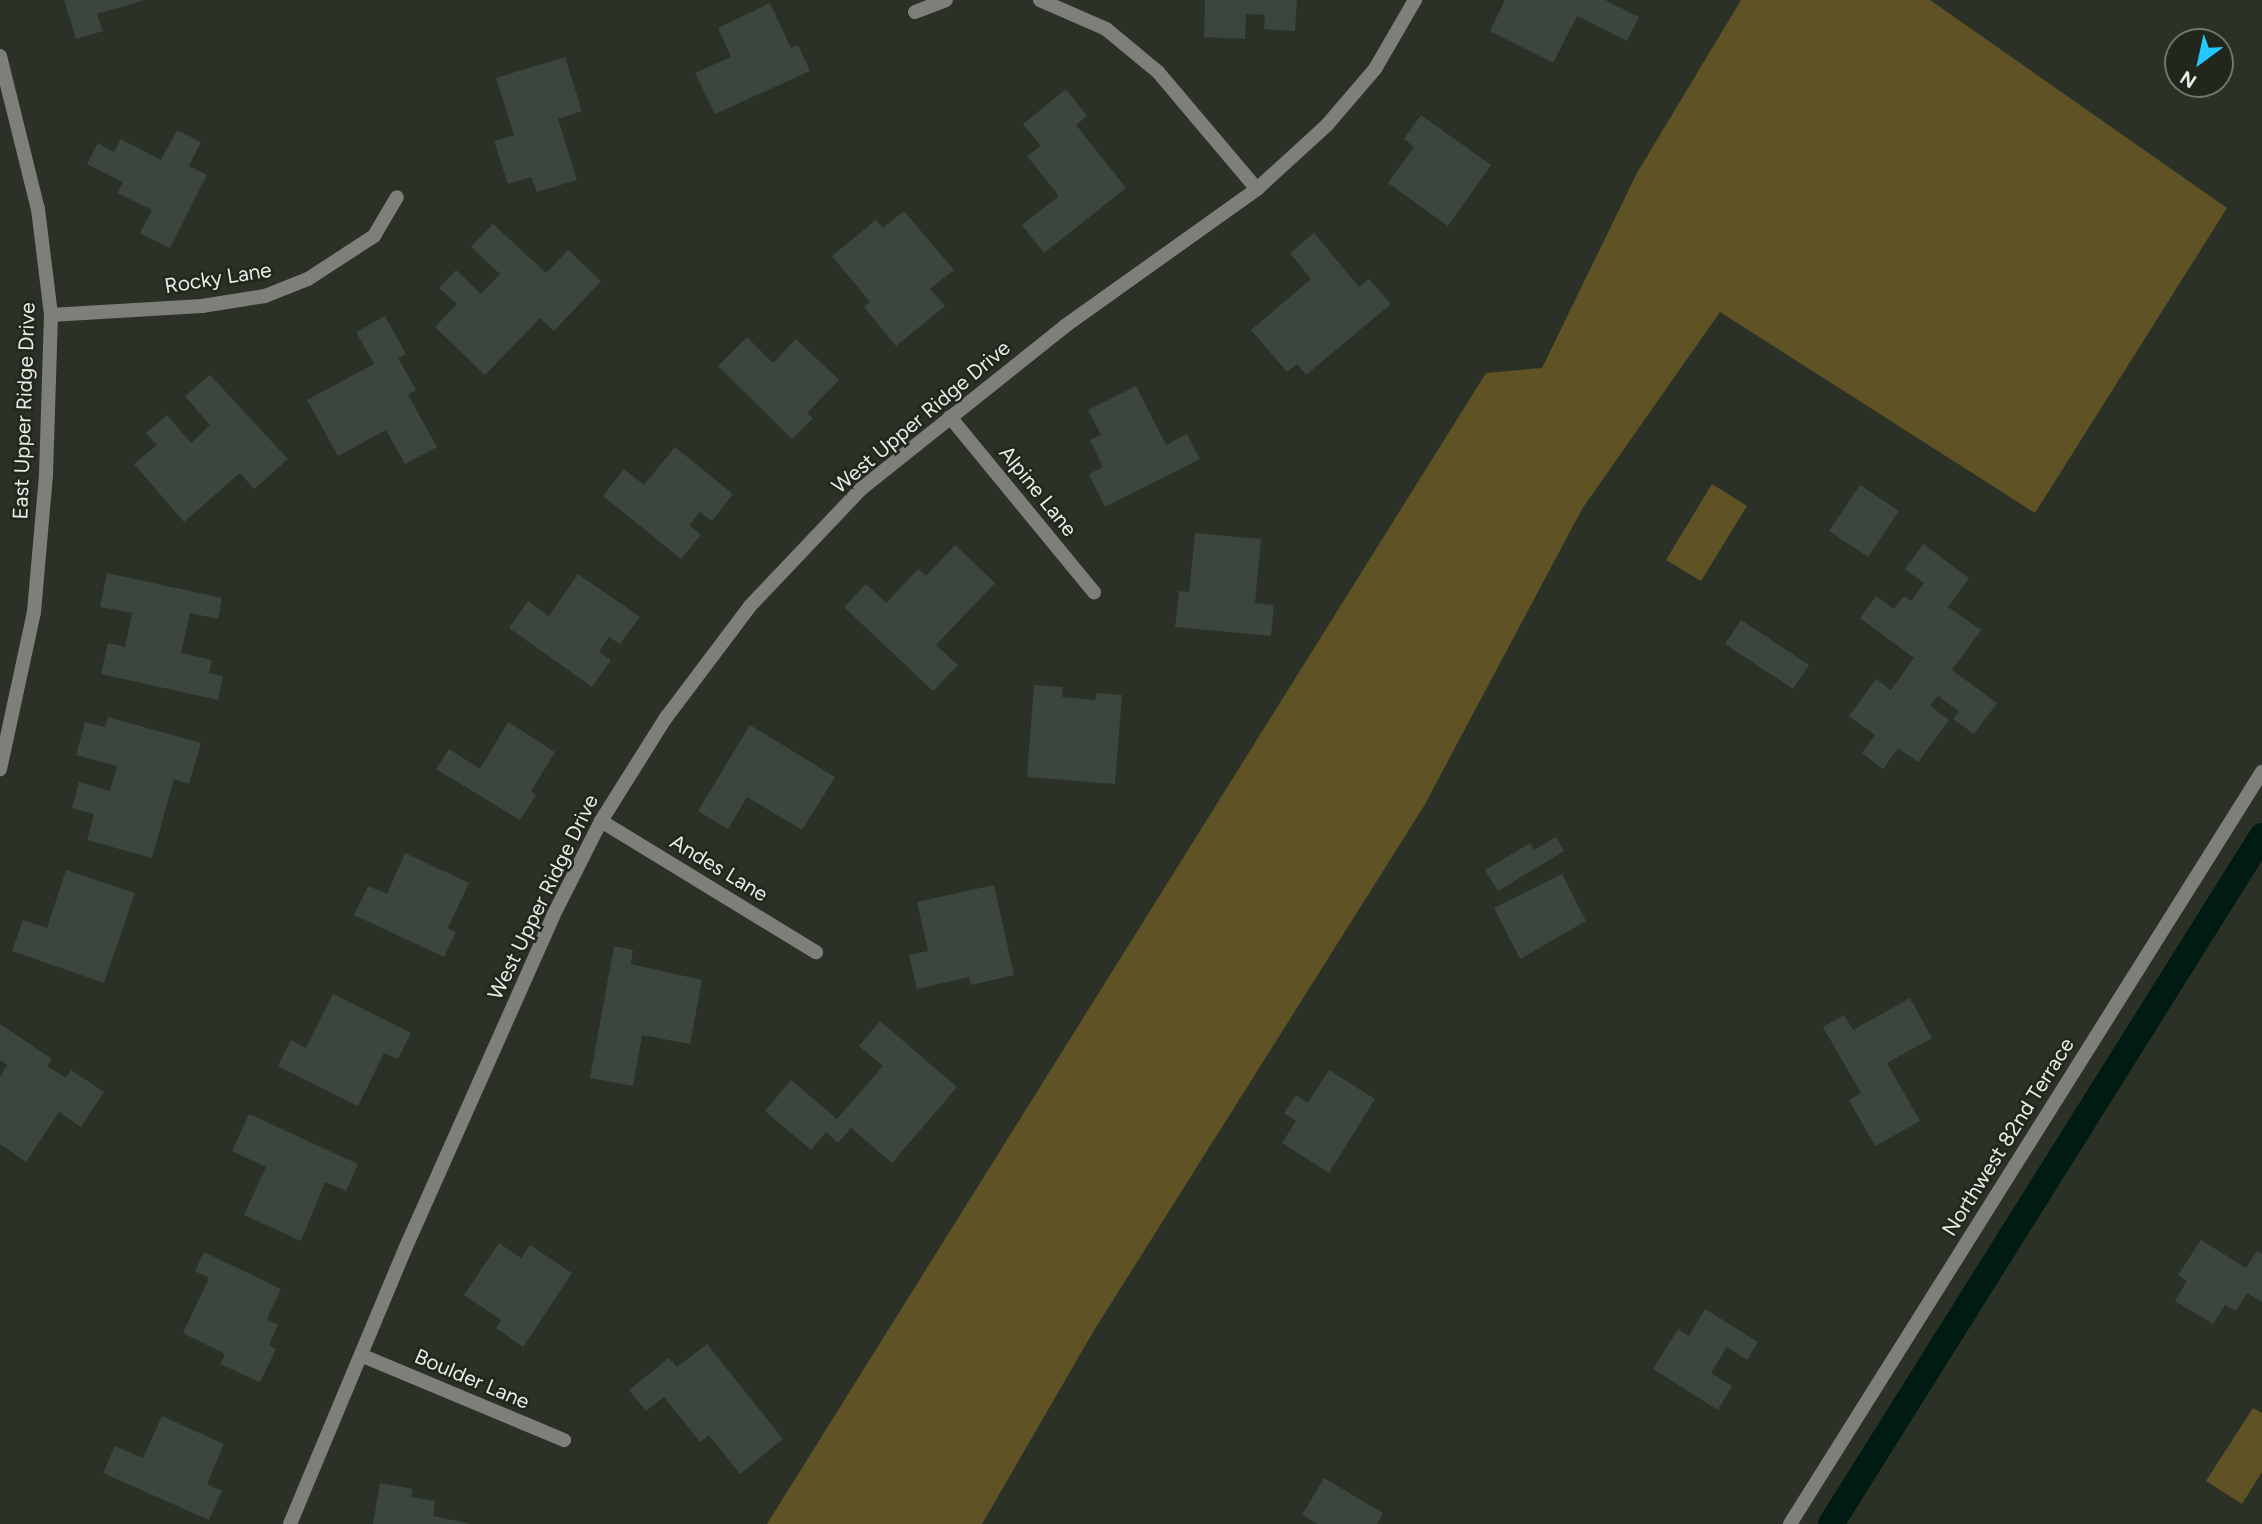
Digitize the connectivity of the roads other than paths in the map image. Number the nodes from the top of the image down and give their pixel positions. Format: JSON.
{"nodes":[{"id":1,"x":946,"y":0,"type":"edge"},
{"id":2,"x":1040,"y":0,"type":"edge"},
{"id":3,"x":1415,"y":0,"type":"edge"},
{"id":4,"x":915,"y":12,"type":"dead end"},
{"id":5,"x":0,"y":56,"type":"edge"},
{"id":6,"x":1257,"y":189,"type":"junction"},
{"id":7,"x":397,"y":197,"type":"dead end"},
{"id":8,"x":51,"y":315,"type":"junction"},
{"id":9,"x":950,"y":417,"type":"junction"},
{"id":10,"x":1094,"y":592,"type":"dead end"},
{"id":11,"x":0,"y":769,"type":"edge"},
{"id":12,"x":2262,"y":772,"type":"edge"},
{"id":13,"x":601,"y":821,"type":"junction"},
{"id":14,"x":816,"y":952,"type":"dead end"},
{"id":15,"x":363,"y":1356,"type":"junction"},
{"id":16,"x":564,"y":1440,"type":"dead end"},
{"id":17,"x":290,"y":1524,"type":"edge"},
{"id":18,"x":1790,"y":1524,"type":"edge"}],
"edges":[{"from":1,"to":4,"type":"street"},
{"from":2,"to":6,"type":"street"},
{"from":3,"to":6,"type":"street","name":"West Upper Ridge Drive"},
{"from":5,"to":8,"type":"street","name":"East Upper Ridge Drive"},
{"from":6,"to":9,"type":"street","name":"West Upper Ridge Drive"},
{"from":7,"to":8,"type":"street","name":"Rocky Lane"},
{"from":8,"to":11,"type":"street","name":"East Upper Ridge Drive"},
{"from":9,"to":10,"type":"street","name":"Alpine Lane"},
{"from":9,"to":13,"type":"street","name":"West Upper Ridge Drive"},
{"from":12,"to":18,"type":"street","name":"Northwest 82nd Terrace"},
{"from":13,"to":14,"type":"street","name":"Andes Lane"},
{"from":13,"to":15,"type":"street","name":"West Upper Ridge Drive"},
{"from":15,"to":16,"type":"street","name":"Boulder Lane"},
{"from":15,"to":17,"type":"street","name":"West Upper Ridge Drive"}]}
